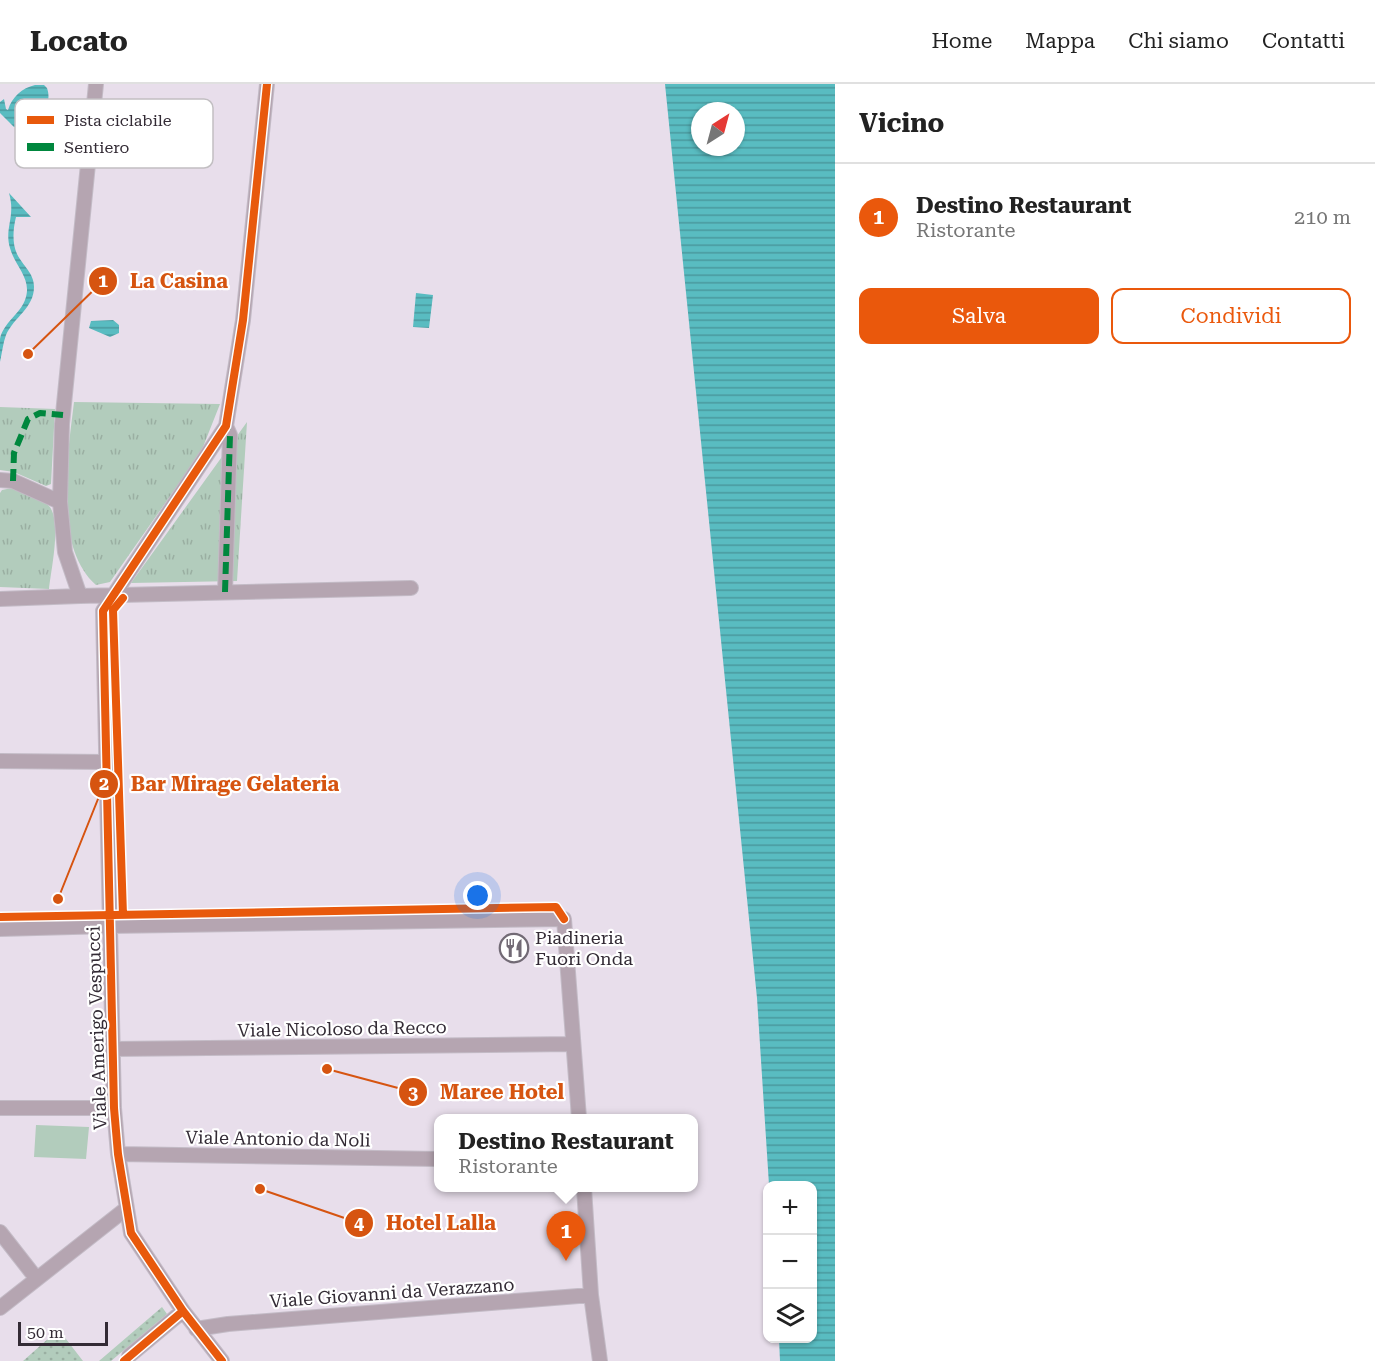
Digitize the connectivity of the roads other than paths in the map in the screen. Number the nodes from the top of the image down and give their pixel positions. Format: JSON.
{"nodes":[{"id":1,"x":96,"y":84,"type":"edge"},
{"id":2,"x":267,"y":84,"type":"edge"},
{"id":3,"x":94,"y":99,"type":"edge"},
{"id":4,"x":88,"y":168,"type":"edge"},
{"id":5,"x":226,"y":426,"type":"junction"},
{"id":6,"x":0,"y":480,"type":"edge"},
{"id":7,"x":60,"y":502,"type":"junction"},
{"id":8,"x":411,"y":588,"type":"dead end"},
{"id":9,"x":225,"y":592,"type":"junction"},
{"id":10,"x":80,"y":596,"type":"junction"},
{"id":11,"x":113,"y":596,"type":"junction"},
{"id":12,"x":0,"y":599,"type":"edge"},
{"id":13,"x":0,"y":761,"type":"edge"},
{"id":14,"x":105,"y":762,"type":"junction"},
{"id":15,"x":109,"y":926,"type":"junction"},
{"id":16,"x":0,"y":929,"type":"edge"},
{"id":17,"x":572,"y":1044,"type":"junction"},
{"id":18,"x":112,"y":1049,"type":"junction"},
{"id":19,"x":0,"y":1108,"type":"edge"},
{"id":20,"x":114,"y":1108,"type":"junction"},
{"id":21,"x":579,"y":1114,"type":"edge"},
{"id":22,"x":118,"y":1154,"type":"junction"},
{"id":23,"x":434,"y":1159,"type":"edge"},
{"id":24,"x":584,"y":1192,"type":"edge"},
{"id":25,"x":127,"y":1208,"type":"junction"},
{"id":26,"x":0,"y":1232,"type":"edge"},
{"id":27,"x":36,"y":1278,"type":"junction"},
{"id":28,"x":591,"y":1295,"type":"junction"},
{"id":29,"x":0,"y":1308,"type":"edge"},
{"id":30,"x":183,"y":1311,"type":"junction"},
{"id":31,"x":196,"y":1329,"type":"junction"},
{"id":32,"x":129,"y":1356,"type":"dead end"},
{"id":33,"x":222,"y":1361,"type":"edge"},
{"id":34,"x":600,"y":1361,"type":"edge"}],
"edges":[{"from":1,"to":3,"type":"street"},
{"from":2,"to":5,"type":"street"},
{"from":4,"to":7,"type":"street"},
{"from":5,"to":9,"type":"street"},
{"from":5,"to":11,"type":"street","name":"Viale Amerigo Vespucci"},
{"from":6,"to":7,"type":"street"},
{"from":7,"to":10,"type":"street"},
{"from":8,"to":9,"type":"street"},
{"from":9,"to":11,"type":"street"},
{"from":10,"to":11,"type":"street"},
{"from":10,"to":12,"type":"street"},
{"from":11,"to":14,"type":"street","name":"Viale Amerigo Vespucci"},
{"from":13,"to":14,"type":"street"},
{"from":14,"to":15,"type":"street","name":"Viale Amerigo Vespucci"},
{"from":15,"to":16,"type":"street"},
{"from":15,"to":17,"type":"street"},
{"from":15,"to":18,"type":"street","name":"Viale Amerigo Vespucci"},
{"from":17,"to":18,"type":"street","name":"Viale Nicoloso da Recco"},
{"from":17,"to":21,"type":"street"},
{"from":18,"to":20,"type":"street","name":"Viale Amerigo Vespucci"},
{"from":19,"to":20,"type":"street"},
{"from":20,"to":22,"type":"street","name":"Viale Amerigo Vespucci"},
{"from":22,"to":23,"type":"street","name":"Viale Antonio da Noli"},
{"from":22,"to":25,"type":"street","name":"Viale Amerigo Vespucci"},
{"from":24,"to":28,"type":"street"},
{"from":25,"to":27,"type":"street"},
{"from":25,"to":30,"type":"street","name":"Viale Amerigo Vespucci"},
{"from":26,"to":27,"type":"street"},
{"from":27,"to":29,"type":"street"},
{"from":28,"to":31,"type":"street","name":"Viale Giovanni da Verazzano"},
{"from":28,"to":34,"type":"street"},
{"from":30,"to":31,"type":"street","name":"Viale Amerigo Vespucci"},
{"from":30,"to":32,"type":"street"},
{"from":31,"to":33,"type":"street","name":"Viale Amerigo Vespucci"}]}
